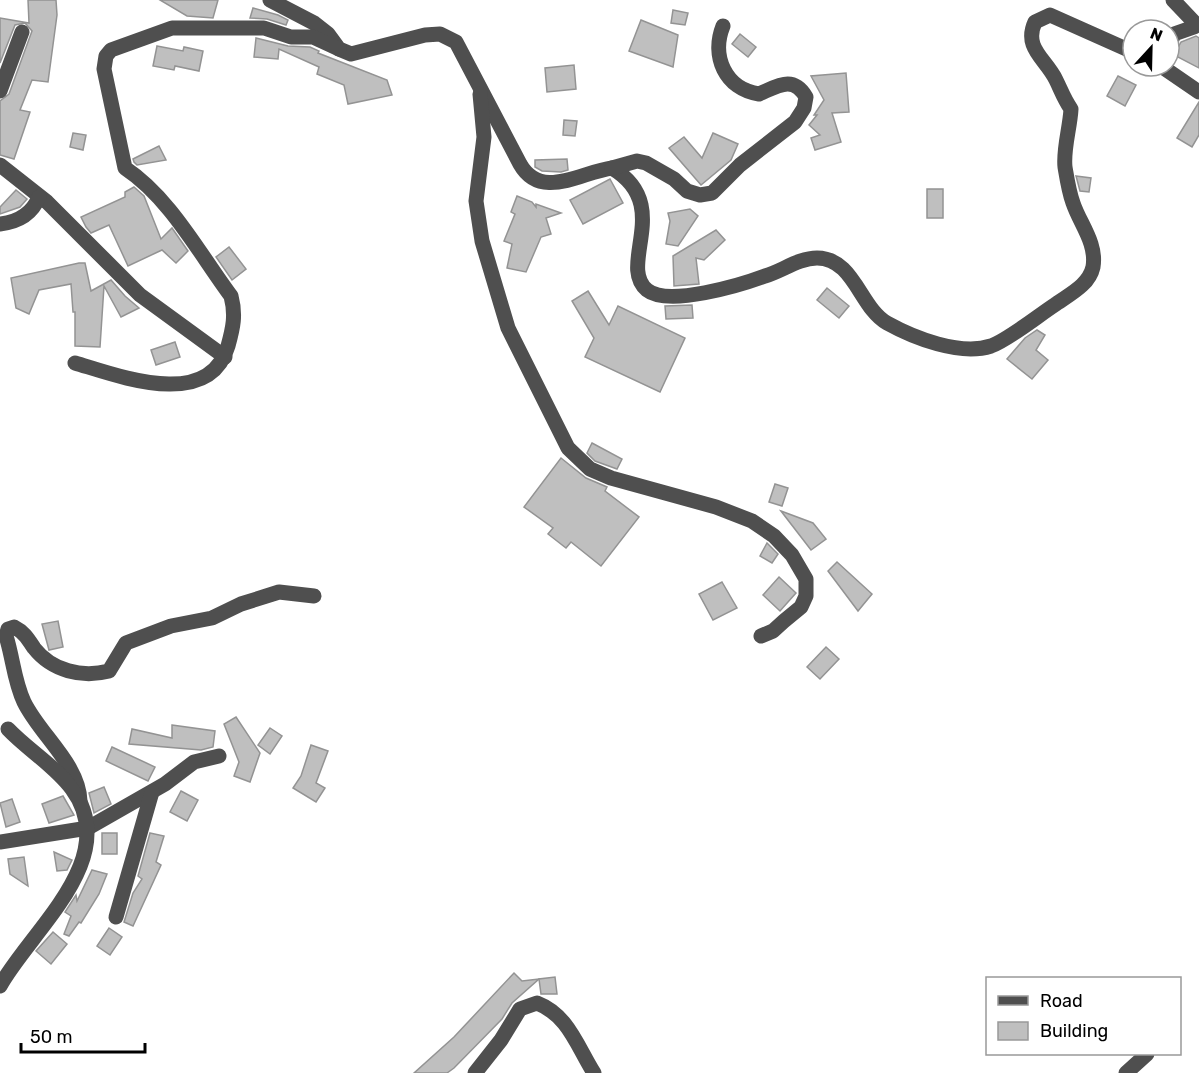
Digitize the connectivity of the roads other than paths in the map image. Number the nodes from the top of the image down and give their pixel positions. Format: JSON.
{"nodes":[{"id":1,"x":270,"y":0,"type":"edge"},
{"id":2,"x":1173,"y":0,"type":"edge"},
{"id":3,"x":723,"y":26,"type":"dead end"},
{"id":4,"x":22,"y":32,"type":"dead end"},
{"id":5,"x":1181,"y":32,"type":"edge"},
{"id":6,"x":1121,"y":47,"type":"edge"},
{"id":7,"x":339,"y":49,"type":"junction"},
{"id":8,"x":1179,"y":78,"type":"edge"},
{"id":9,"x":479,"y":85,"type":"junction"},
{"id":10,"x":0,"y":91,"type":"edge"},
{"id":11,"x":1199,"y":92,"type":"edge"},
{"id":12,"x":0,"y":165,"type":"edge"},
{"id":13,"x":612,"y":168,"type":"junction"},
{"id":14,"x":39,"y":196,"type":"junction"},
{"id":15,"x":0,"y":224,"type":"edge"},
{"id":16,"x":225,"y":357,"type":"junction"},
{"id":17,"x":75,"y":363,"type":"dead end"},
{"id":18,"x":314,"y":596,"type":"dead end"},
{"id":19,"x":761,"y":636,"type":"dead end"},
{"id":20,"x":8,"y":729,"type":"dead end"},
{"id":21,"x":219,"y":756,"type":"dead end"},
{"id":22,"x":152,"y":792,"type":"junction"},
{"id":23,"x":81,"y":801,"type":"junction"},
{"id":24,"x":88,"y":828,"type":"junction"},
{"id":25,"x":0,"y":842,"type":"edge"},
{"id":26,"x":116,"y":917,"type":"dead end"},
{"id":27,"x":0,"y":986,"type":"edge"},
{"id":28,"x":1146,"y":1055,"type":"edge"},
{"id":29,"x":475,"y":1073,"type":"edge"},
{"id":30,"x":594,"y":1073,"type":"edge"},
{"id":31,"x":1126,"y":1073,"type":"edge"}],
"edges":[{"from":1,"to":7,"type":"street"},
{"from":2,"to":5,"type":"street"},
{"from":3,"to":13,"type":"street"},
{"from":4,"to":10,"type":"street"},
{"from":6,"to":13,"type":"street"},
{"from":7,"to":9,"type":"street"},
{"from":7,"to":16,"type":"street"},
{"from":8,"to":11,"type":"street"},
{"from":9,"to":13,"type":"street"},
{"from":9,"to":19,"type":"street"},
{"from":12,"to":14,"type":"street"},
{"from":14,"to":15,"type":"street"},
{"from":14,"to":16,"type":"street"},
{"from":16,"to":17,"type":"street"},
{"from":18,"to":23,"type":"street"},
{"from":20,"to":23,"type":"street"},
{"from":21,"to":22,"type":"street"},
{"from":22,"to":24,"type":"street"},
{"from":22,"to":26,"type":"street"},
{"from":23,"to":24,"type":"street"},
{"from":24,"to":25,"type":"street"},
{"from":24,"to":27,"type":"street"},
{"from":28,"to":31,"type":"street"},
{"from":29,"to":30,"type":"street"}]}
